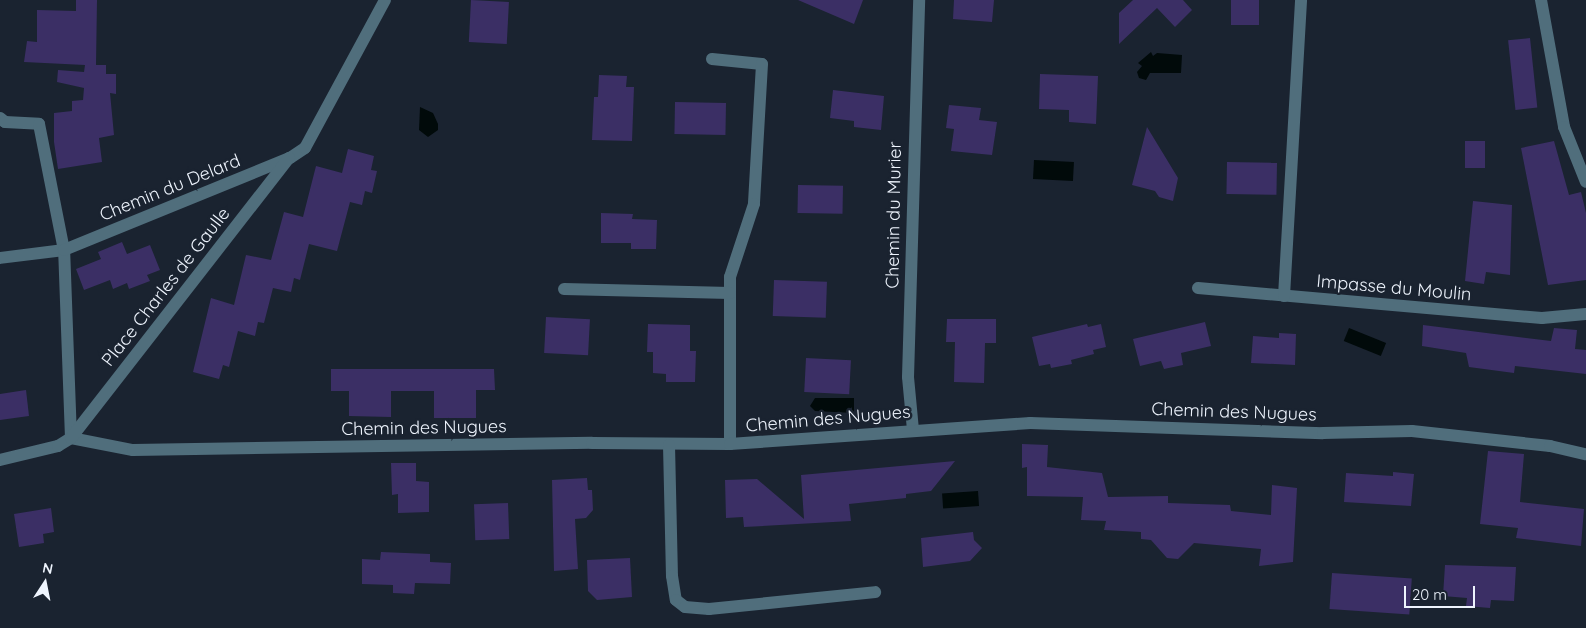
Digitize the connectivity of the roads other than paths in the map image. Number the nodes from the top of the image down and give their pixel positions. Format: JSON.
{"nodes":[{"id":1,"x":385,"y":0,"type":"edge"},
{"id":2,"x":919,"y":0,"type":"edge"},
{"id":3,"x":1301,"y":0,"type":"edge"},
{"id":4,"x":1541,"y":0,"type":"edge"},
{"id":5,"x":712,"y":59,"type":"dead end"},
{"id":6,"x":0,"y":118,"type":"edge"},
{"id":7,"x":290,"y":158,"type":"junction"},
{"id":8,"x":1586,"y":182,"type":"edge"},
{"id":9,"x":64,"y":250,"type":"junction"},
{"id":10,"x":0,"y":258,"type":"edge"},
{"id":11,"x":1198,"y":288,"type":"dead end"},
{"id":12,"x":564,"y":289,"type":"dead end"},
{"id":13,"x":730,"y":293,"type":"junction"},
{"id":14,"x":1284,"y":296,"type":"junction"},
{"id":15,"x":1586,"y":314,"type":"edge"},
{"id":16,"x":913,"y":430,"type":"junction"},
{"id":17,"x":71,"y":438,"type":"junction"},
{"id":18,"x":730,"y":444,"type":"junction"},
{"id":19,"x":669,"y":445,"type":"junction"},
{"id":20,"x":1586,"y":454,"type":"edge"},
{"id":21,"x":0,"y":460,"type":"edge"},
{"id":22,"x":875,"y":592,"type":"dead end"}],
"edges":[{"from":1,"to":7,"type":"street","name":"Chemin du Delard"},
{"from":2,"to":16,"type":"street","name":"Chemin du Murier"},
{"from":3,"to":14,"type":"street"},
{"from":4,"to":8,"type":"street"},
{"from":5,"to":13,"type":"street"},
{"from":6,"to":9,"type":"street"},
{"from":7,"to":9,"type":"street","name":"Chemin du Delard"},
{"from":7,"to":17,"type":"street","name":"Place Charles de Gaulle"},
{"from":9,"to":10,"type":"street","name":"Chemin du Delard"},
{"from":9,"to":17,"type":"street"},
{"from":11,"to":14,"type":"street","name":"Impasse du Moulin"},
{"from":12,"to":13,"type":"street"},
{"from":13,"to":18,"type":"street"},
{"from":14,"to":15,"type":"street","name":"Impasse du Moulin"},
{"from":16,"to":18,"type":"street","name":"Chemin des Nugues"},
{"from":16,"to":20,"type":"street","name":"Chemin des Nugues"},
{"from":17,"to":19,"type":"street","name":"Chemin des Nugues"},
{"from":17,"to":21,"type":"street"},
{"from":18,"to":19,"type":"street","name":"Chemin des Nugues"},
{"from":19,"to":22,"type":"street"}]}
